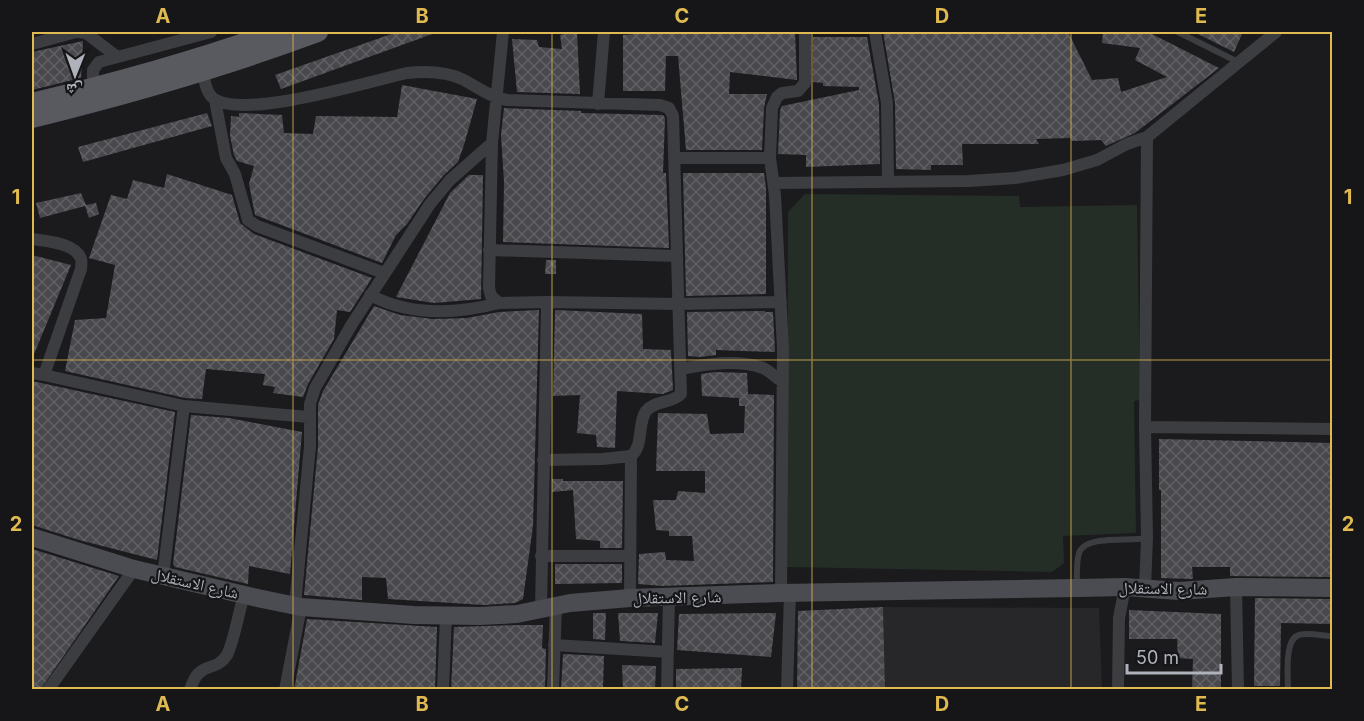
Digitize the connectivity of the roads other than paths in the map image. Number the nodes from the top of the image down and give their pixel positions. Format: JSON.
{"nodes":[{"id":1,"x":82,"y":32,"type":"edge"},
{"id":2,"x":211,"y":32,"type":"edge"},
{"id":3,"x":275,"y":32,"type":"edge"},
{"id":4,"x":318,"y":32,"type":"edge"},
{"id":5,"x":503,"y":32,"type":"edge"},
{"id":6,"x":604,"y":32,"type":"edge"},
{"id":7,"x":805,"y":32,"type":"edge"},
{"id":8,"x":875,"y":32,"type":"edge"},
{"id":9,"x":1178,"y":32,"type":"edge"},
{"id":10,"x":1276,"y":32,"type":"edge"},
{"id":11,"x":32,"y":44,"type":"edge"},
{"id":12,"x":116,"y":56,"type":"junction"},
{"id":13,"x":1239,"y":62,"type":"junction"},
{"id":14,"x":203,"y":72,"type":"junction"},
{"id":15,"x":93,"y":88,"type":"junction"},
{"id":16,"x":495,"y":98,"type":"junction"},
{"id":17,"x":215,"y":100,"type":"junction"},
{"id":18,"x":32,"y":103,"type":"edge"},
{"id":19,"x":598,"y":104,"type":"junction"},
{"id":20,"x":32,"y":118,"type":"edge"},
{"id":21,"x":1147,"y":137,"type":"junction"},
{"id":22,"x":492,"y":143,"type":"junction"},
{"id":23,"x":674,"y":158,"type":"junction"},
{"id":24,"x":771,"y":158,"type":"junction"},
{"id":25,"x":888,"y":182,"type":"junction"},
{"id":26,"x":774,"y":183,"type":"junction"},
{"id":27,"x":32,"y":239,"type":"edge"},
{"id":28,"x":489,"y":250,"type":"junction"},
{"id":29,"x":676,"y":256,"type":"junction"},
{"id":30,"x":384,"y":273,"type":"junction"},
{"id":31,"x":370,"y":295,"type":"junction"},
{"id":32,"x":547,"y":302,"type":"junction"},
{"id":33,"x":781,"y":302,"type":"junction"},
{"id":34,"x":499,"y":303,"type":"junction"},
{"id":35,"x":678,"y":304,"type":"junction"},
{"id":36,"x":681,"y":369,"type":"junction"},
{"id":37,"x":38,"y":374,"type":"edge"},
{"id":38,"x":783,"y":382,"type":"junction"},
{"id":39,"x":184,"y":406,"type":"junction"},
{"id":40,"x":309,"y":417,"type":"junction"},
{"id":41,"x":1145,"y":427,"type":"junction"},
{"id":42,"x":1332,"y":429,"type":"edge"},
{"id":43,"x":631,"y":456,"type":"junction"},
{"id":44,"x":543,"y":460,"type":"junction"},
{"id":45,"x":32,"y":537,"type":"edge"},
{"id":46,"x":1147,"y":538,"type":"junction"},
{"id":47,"x":541,"y":556,"type":"junction"},
{"id":48,"x":629,"y":556,"type":"junction"},
{"id":49,"x":134,"y":569,"type":"junction"},
{"id":50,"x":163,"y":576,"type":"junction"},
{"id":51,"x":1125,"y":587,"type":"junction"},
{"id":52,"x":1236,"y":587,"type":"junction"},
{"id":53,"x":1077,"y":588,"type":"junction"},
{"id":54,"x":1145,"y":588,"type":"junction"},
{"id":55,"x":1332,"y":588,"type":"edge"},
{"id":56,"x":785,"y":593,"type":"junction"},
{"id":57,"x":244,"y":595,"type":"junction"},
{"id":58,"x":630,"y":598,"type":"junction"},
{"id":59,"x":669,"y":598,"type":"junction"},
{"id":60,"x":298,"y":606,"type":"junction"},
{"id":61,"x":548,"y":607,"type":"junction"},
{"id":62,"x":446,"y":616,"type":"junction"},
{"id":63,"x":1332,"y":636,"type":"edge"},
{"id":64,"x":554,"y":645,"type":"junction"},
{"id":65,"x":668,"y":652,"type":"junction"},
{"id":66,"x":48,"y":690,"type":"edge"},
{"id":67,"x":190,"y":690,"type":"edge"},
{"id":68,"x":285,"y":690,"type":"edge"},
{"id":69,"x":443,"y":690,"type":"edge"},
{"id":70,"x":553,"y":690,"type":"edge"},
{"id":71,"x":667,"y":690,"type":"edge"},
{"id":72,"x":787,"y":690,"type":"edge"},
{"id":73,"x":1118,"y":690,"type":"edge"},
{"id":74,"x":1238,"y":690,"type":"edge"},
{"id":75,"x":1288,"y":690,"type":"edge"}],
"edges":[{"from":1,"to":11,"type":"street"},
{"from":1,"to":12,"type":"street"},
{"from":2,"to":12,"type":"street"},
{"from":3,"to":15,"type":"main road"},
{"from":4,"to":14,"type":"main road"},
{"from":5,"to":16,"type":"street"},
{"from":6,"to":19,"type":"street"},
{"from":7,"to":24,"type":"street"},
{"from":8,"to":25,"type":"street"},
{"from":9,"to":13,"type":"lane"},
{"from":10,"to":13,"type":"street"},
{"from":12,"to":15,"type":"street"},
{"from":13,"to":21,"type":"street"},
{"from":14,"to":17,"type":"street"},
{"from":14,"to":20,"type":"main road"},
{"from":15,"to":18,"type":"main road"},
{"from":16,"to":17,"type":"street"},
{"from":16,"to":19,"type":"street"},
{"from":16,"to":22,"type":"street"},
{"from":17,"to":30,"type":"street"},
{"from":19,"to":23,"type":"street"},
{"from":21,"to":25,"type":"street"},
{"from":21,"to":41,"type":"street"},
{"from":22,"to":28,"type":"street"},
{"from":22,"to":30,"type":"street"},
{"from":23,"to":24,"type":"street"},
{"from":23,"to":29,"type":"street"},
{"from":24,"to":26,"type":"street"},
{"from":25,"to":26,"type":"street"},
{"from":26,"to":33,"type":"street"},
{"from":27,"to":37,"type":"street"},
{"from":28,"to":29,"type":"street"},
{"from":28,"to":34,"type":"street"},
{"from":29,"to":35,"type":"street"},
{"from":30,"to":31,"type":"street"},
{"from":31,"to":34,"type":"street"},
{"from":31,"to":40,"type":"street"},
{"from":32,"to":34,"type":"street"},
{"from":32,"to":35,"type":"street"},
{"from":32,"to":44,"type":"street"},
{"from":33,"to":35,"type":"street"},
{"from":33,"to":38,"type":"street"},
{"from":35,"to":36,"type":"street"},
{"from":36,"to":38,"type":"street"},
{"from":36,"to":43,"type":"street"},
{"from":37,"to":39,"type":"street"},
{"from":38,"to":56,"type":"street"},
{"from":39,"to":40,"type":"street"},
{"from":39,"to":50,"type":"street"},
{"from":40,"to":60,"type":"street"},
{"from":41,"to":42,"type":"street"},
{"from":41,"to":46,"type":"street"},
{"from":43,"to":44,"type":"street"},
{"from":43,"to":48,"type":"street"},
{"from":44,"to":47,"type":"street"},
{"from":45,"to":49,"type":"street","name":"شارع الاستقلال"},
{"from":46,"to":53,"type":"lane"},
{"from":46,"to":54,"type":"street"},
{"from":47,"to":48,"type":"street"},
{"from":47,"to":61,"type":"street"},
{"from":48,"to":58,"type":"street"},
{"from":49,"to":50,"type":"street","name":"شارع الاستقلال"},
{"from":49,"to":66,"type":"street"},
{"from":50,"to":57,"type":"street","name":"شارع الاستقلال"},
{"from":51,"to":53,"type":"street","name":"شارع الاستقلال"},
{"from":51,"to":54,"type":"street","name":"شارع الاستقلال"},
{"from":51,"to":73,"type":"street"},
{"from":52,"to":54,"type":"street","name":"شارع الاستقلال"},
{"from":52,"to":55,"type":"street","name":"شارع الاستقلال"},
{"from":52,"to":74,"type":"street"},
{"from":53,"to":56,"type":"street","name":"شارع الاستقلال"},
{"from":56,"to":59,"type":"street","name":"شارع الاستقلال"},
{"from":56,"to":72,"type":"street"},
{"from":57,"to":60,"type":"street","name":"شارع الاستقلال"},
{"from":57,"to":67,"type":"street"},
{"from":58,"to":59,"type":"street","name":"شارع الاستقلال"},
{"from":58,"to":61,"type":"street","name":"شارع الاستقلال"},
{"from":59,"to":65,"type":"street"},
{"from":60,"to":62,"type":"street","name":"شارع الاستقلال"},
{"from":60,"to":68,"type":"street"},
{"from":61,"to":62,"type":"street","name":"شارع الاستقلال"},
{"from":61,"to":64,"type":"street"},
{"from":62,"to":69,"type":"street"},
{"from":63,"to":75,"type":"lane"},
{"from":64,"to":65,"type":"street"},
{"from":64,"to":70,"type":"street"},
{"from":65,"to":71,"type":"street"}]}
